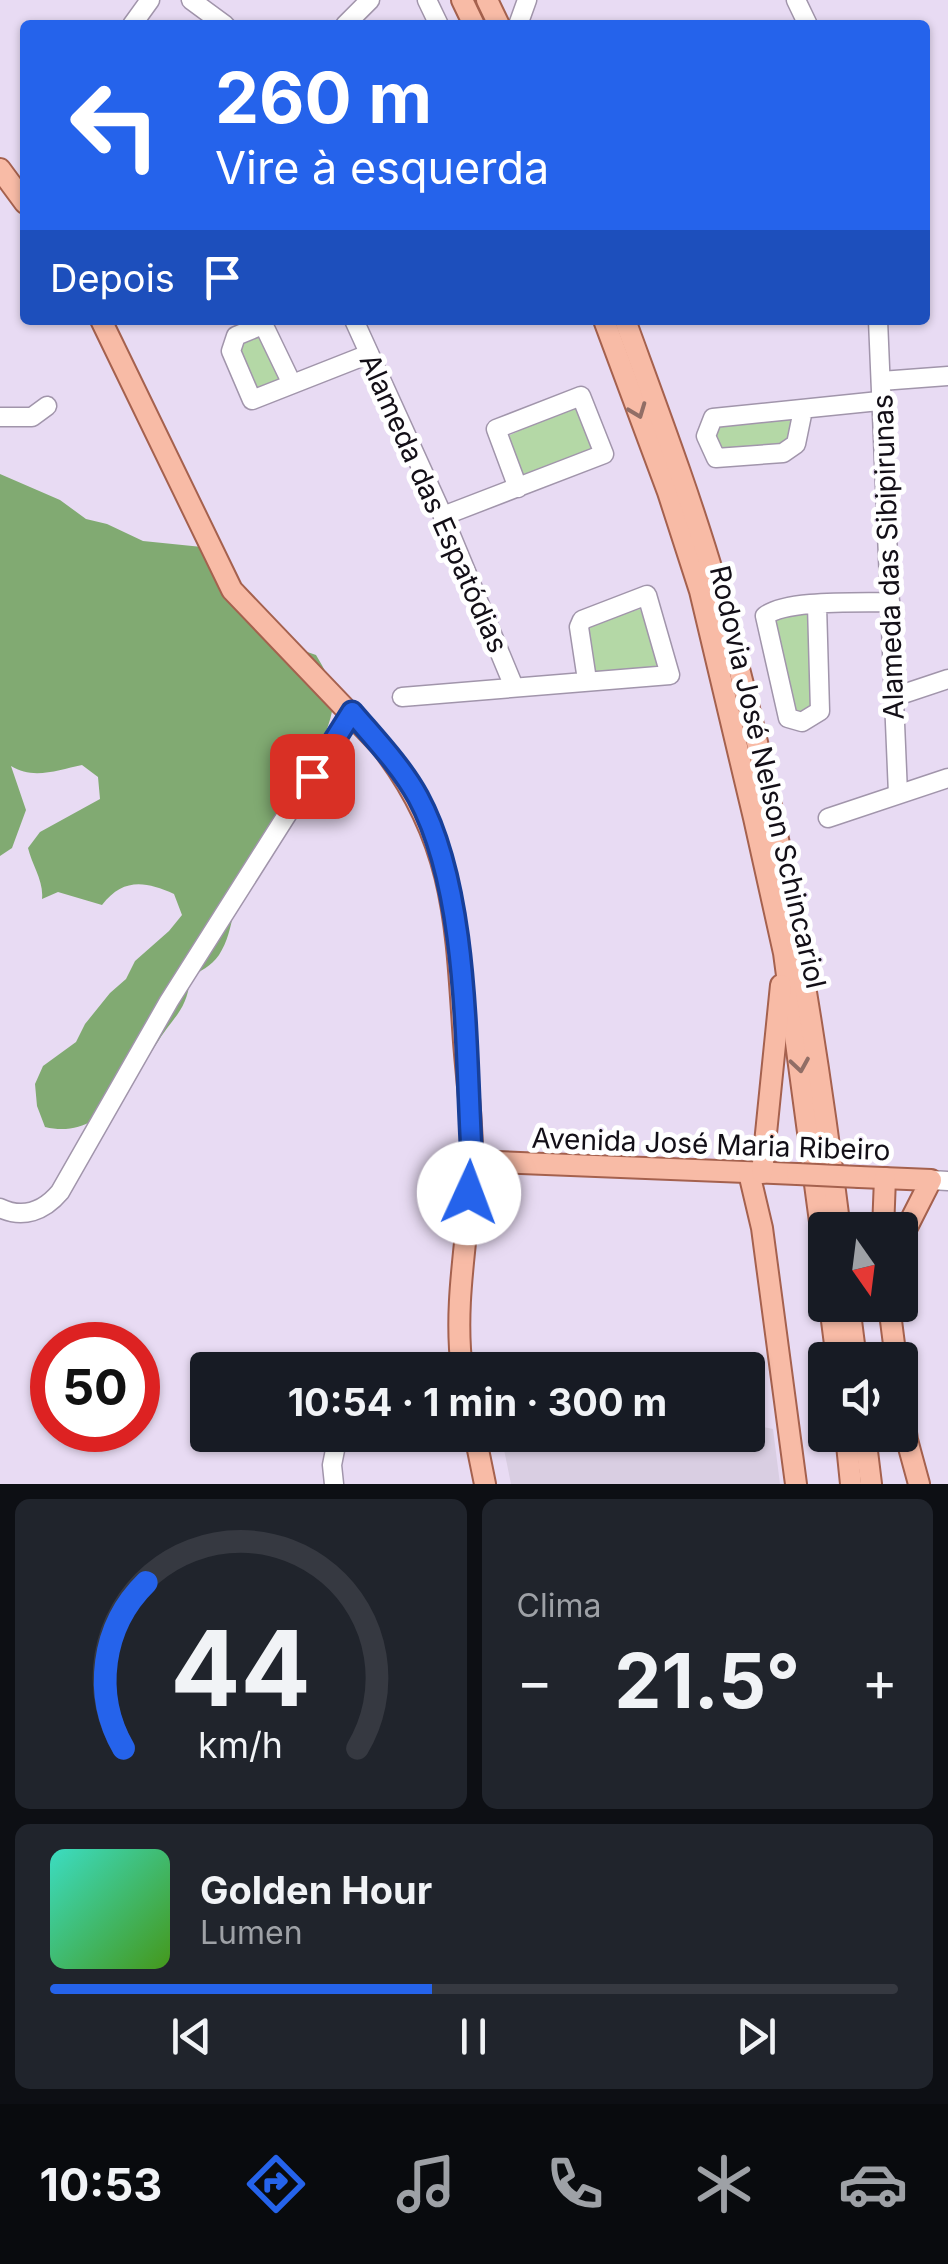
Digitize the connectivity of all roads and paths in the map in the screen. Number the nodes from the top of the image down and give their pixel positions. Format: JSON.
{"nodes":[{"id":1,"x":192,"y":0,"type":"edge"},
{"id":2,"x":370,"y":0,"type":"edge"},
{"id":3,"x":218,"y":20,"type":"edge"},
{"id":4,"x":350,"y":20,"type":"edge"},
{"id":5,"x":0,"y":169,"type":"edge"},
{"id":6,"x":20,"y":196,"type":"edge"},
{"id":7,"x":103,"y":325,"type":"edge"},
{"id":8,"x":356,"y":325,"type":"edge"},
{"id":9,"x":606,"y":325,"type":"edge"},
{"id":10,"x":626,"y":325,"type":"edge"},
{"id":11,"x":878,"y":325,"type":"edge"},
{"id":12,"x":369,"y":354,"type":"junction"},
{"id":13,"x":948,"y":376,"type":"edge"},
{"id":14,"x":880,"y":381,"type":"junction"},
{"id":15,"x":292,"y":384,"type":"junction"},
{"id":16,"x":879,"y":401,"type":"junction"},
{"id":17,"x":47,"y":406,"type":"dead end"},
{"id":18,"x":803,"y":410,"type":"junction"},
{"id":19,"x":0,"y":417,"type":"edge"},
{"id":20,"x":518,"y":488,"type":"junction"},
{"id":21,"x":443,"y":516,"type":"junction"},
{"id":22,"x":890,"y":602,"type":"junction"},
{"id":23,"x":817,"y":605,"type":"junction"},
{"id":24,"x":948,"y":679,"type":"edge"},
{"id":25,"x":587,"y":680,"type":"junction"},
{"id":26,"x":514,"y":687,"type":"junction"},
{"id":27,"x":402,"y":697,"type":"dead end"},
{"id":28,"x":894,"y":697,"type":"junction"},
{"id":29,"x":352,"y":712,"type":"junction"},
{"id":30,"x":948,"y":778,"type":"edge"},
{"id":31,"x":898,"y":794,"type":"junction"},
{"id":32,"x":828,"y":818,"type":"dead end"},
{"id":33,"x":784,"y":954,"type":"junction"},
{"id":34,"x":472,"y":1161,"type":"junction"},
{"id":35,"x":756,"y":1173,"type":"junction"},
{"id":36,"x":790,"y":1174,"type":"junction"},
{"id":37,"x":885,"y":1178,"type":"junction"},
{"id":38,"x":939,"y":1180,"type":"edge"},
{"id":39,"x":0,"y":1208,"type":"edge"},
{"id":40,"x":819,"y":1212,"type":"edge"},
{"id":41,"x":838,"y":1212,"type":"edge"},
{"id":42,"x":884,"y":1212,"type":"edge"},
{"id":43,"x":918,"y":1213,"type":"edge"},
{"id":44,"x":19,"y":1214,"type":"junction"},
{"id":45,"x":0,"y":1225,"type":"edge"},
{"id":46,"x":762,"y":1228,"type":"junction"},
{"id":47,"x":461,"y":1352,"type":"edge"},
{"id":48,"x":335,"y":1452,"type":"edge"},
{"id":49,"x":478,"y":1452,"type":"edge"},
{"id":50,"x":848,"y":1452,"type":"edge"},
{"id":51,"x":867,"y":1452,"type":"edge"},
{"id":52,"x":910,"y":1452,"type":"edge"},
{"id":53,"x":334,"y":1484,"type":"edge"},
{"id":54,"x":485,"y":1484,"type":"edge"},
{"id":55,"x":796,"y":1484,"type":"edge"},
{"id":56,"x":851,"y":1484,"type":"edge"},
{"id":57,"x":871,"y":1484,"type":"edge"},
{"id":58,"x":919,"y":1484,"type":"edge"}],
"edges":[{"from":1,"to":3,"type":"street"},
{"from":2,"to":4,"type":"street"},
{"from":5,"to":6,"type":"main road"},
{"from":7,"to":29,"type":"main road"},
{"from":8,"to":12,"type":"street","name":"Alameda das Espatódias"},
{"from":9,"to":33,"type":"main road","name":"Rodovia José Nelson Schincariol","one_way":true},
{"from":10,"to":41,"type":"main road","name":"Rodovia José Nelson Schincariol"},
{"from":11,"to":14,"type":"street","name":"Alameda das Sibipirunas"},
{"from":12,"to":15,"type":"street"},
{"from":12,"to":21,"type":"street","name":"Alameda das Espatódias"},
{"from":13,"to":14,"type":"street"},
{"from":14,"to":16,"type":"street","name":"Alameda das Sibipirunas"},
{"from":15,"to":15,"type":"street"},
{"from":16,"to":18,"type":"street"},
{"from":16,"to":22,"type":"street","name":"Alameda das Sibipirunas"},
{"from":17,"to":19,"type":"street"},
{"from":18,"to":18,"type":"street"},
{"from":20,"to":20,"type":"street"},
{"from":20,"to":21,"type":"street"},
{"from":21,"to":26,"type":"street","name":"Alameda das Espatódias"},
{"from":22,"to":23,"type":"street"},
{"from":22,"to":28,"type":"street","name":"Alameda das Sibipirunas"},
{"from":23,"to":23,"type":"street"},
{"from":24,"to":28,"type":"street"},
{"from":25,"to":25,"type":"street"},
{"from":25,"to":26,"type":"street"},
{"from":26,"to":27,"type":"street"},
{"from":28,"to":31,"type":"street","name":"Alameda das Sibipirunas"},
{"from":29,"to":34,"type":"main road"},
{"from":29,"to":44,"type":"street"},
{"from":30,"to":31,"type":"street"},
{"from":31,"to":32,"type":"street"},
{"from":33,"to":35,"type":"main road"},
{"from":33,"to":40,"type":"main road","name":"Rodovia José Nelson Schincariol","one_way":true},
{"from":34,"to":35,"type":"main road","name":"Avenida José Maria Ribeiro"},
{"from":34,"to":47,"type":"main road"},
{"from":35,"to":36,"type":"main road","name":"Avenida José Maria Ribeiro"},
{"from":35,"to":46,"type":"main road"},
{"from":36,"to":37,"type":"main road","name":"Avenida José Maria Ribeiro","bridge":true},
{"from":36,"to":46,"type":"main road"},
{"from":37,"to":38,"type":"main road","name":"Avenida José Maria Ribeiro"},
{"from":37,"to":42,"type":"main road"},
{"from":38,"to":43,"type":"main road"},
{"from":39,"to":44,"type":"street"},
{"from":44,"to":45,"type":"street"},
{"from":46,"to":55,"type":"main road"},
{"from":48,"to":53,"type":"street"},
{"from":49,"to":54,"type":"main road"},
{"from":50,"to":56,"type":"main road"},
{"from":51,"to":57,"type":"main road"},
{"from":52,"to":58,"type":"main road"}]}
